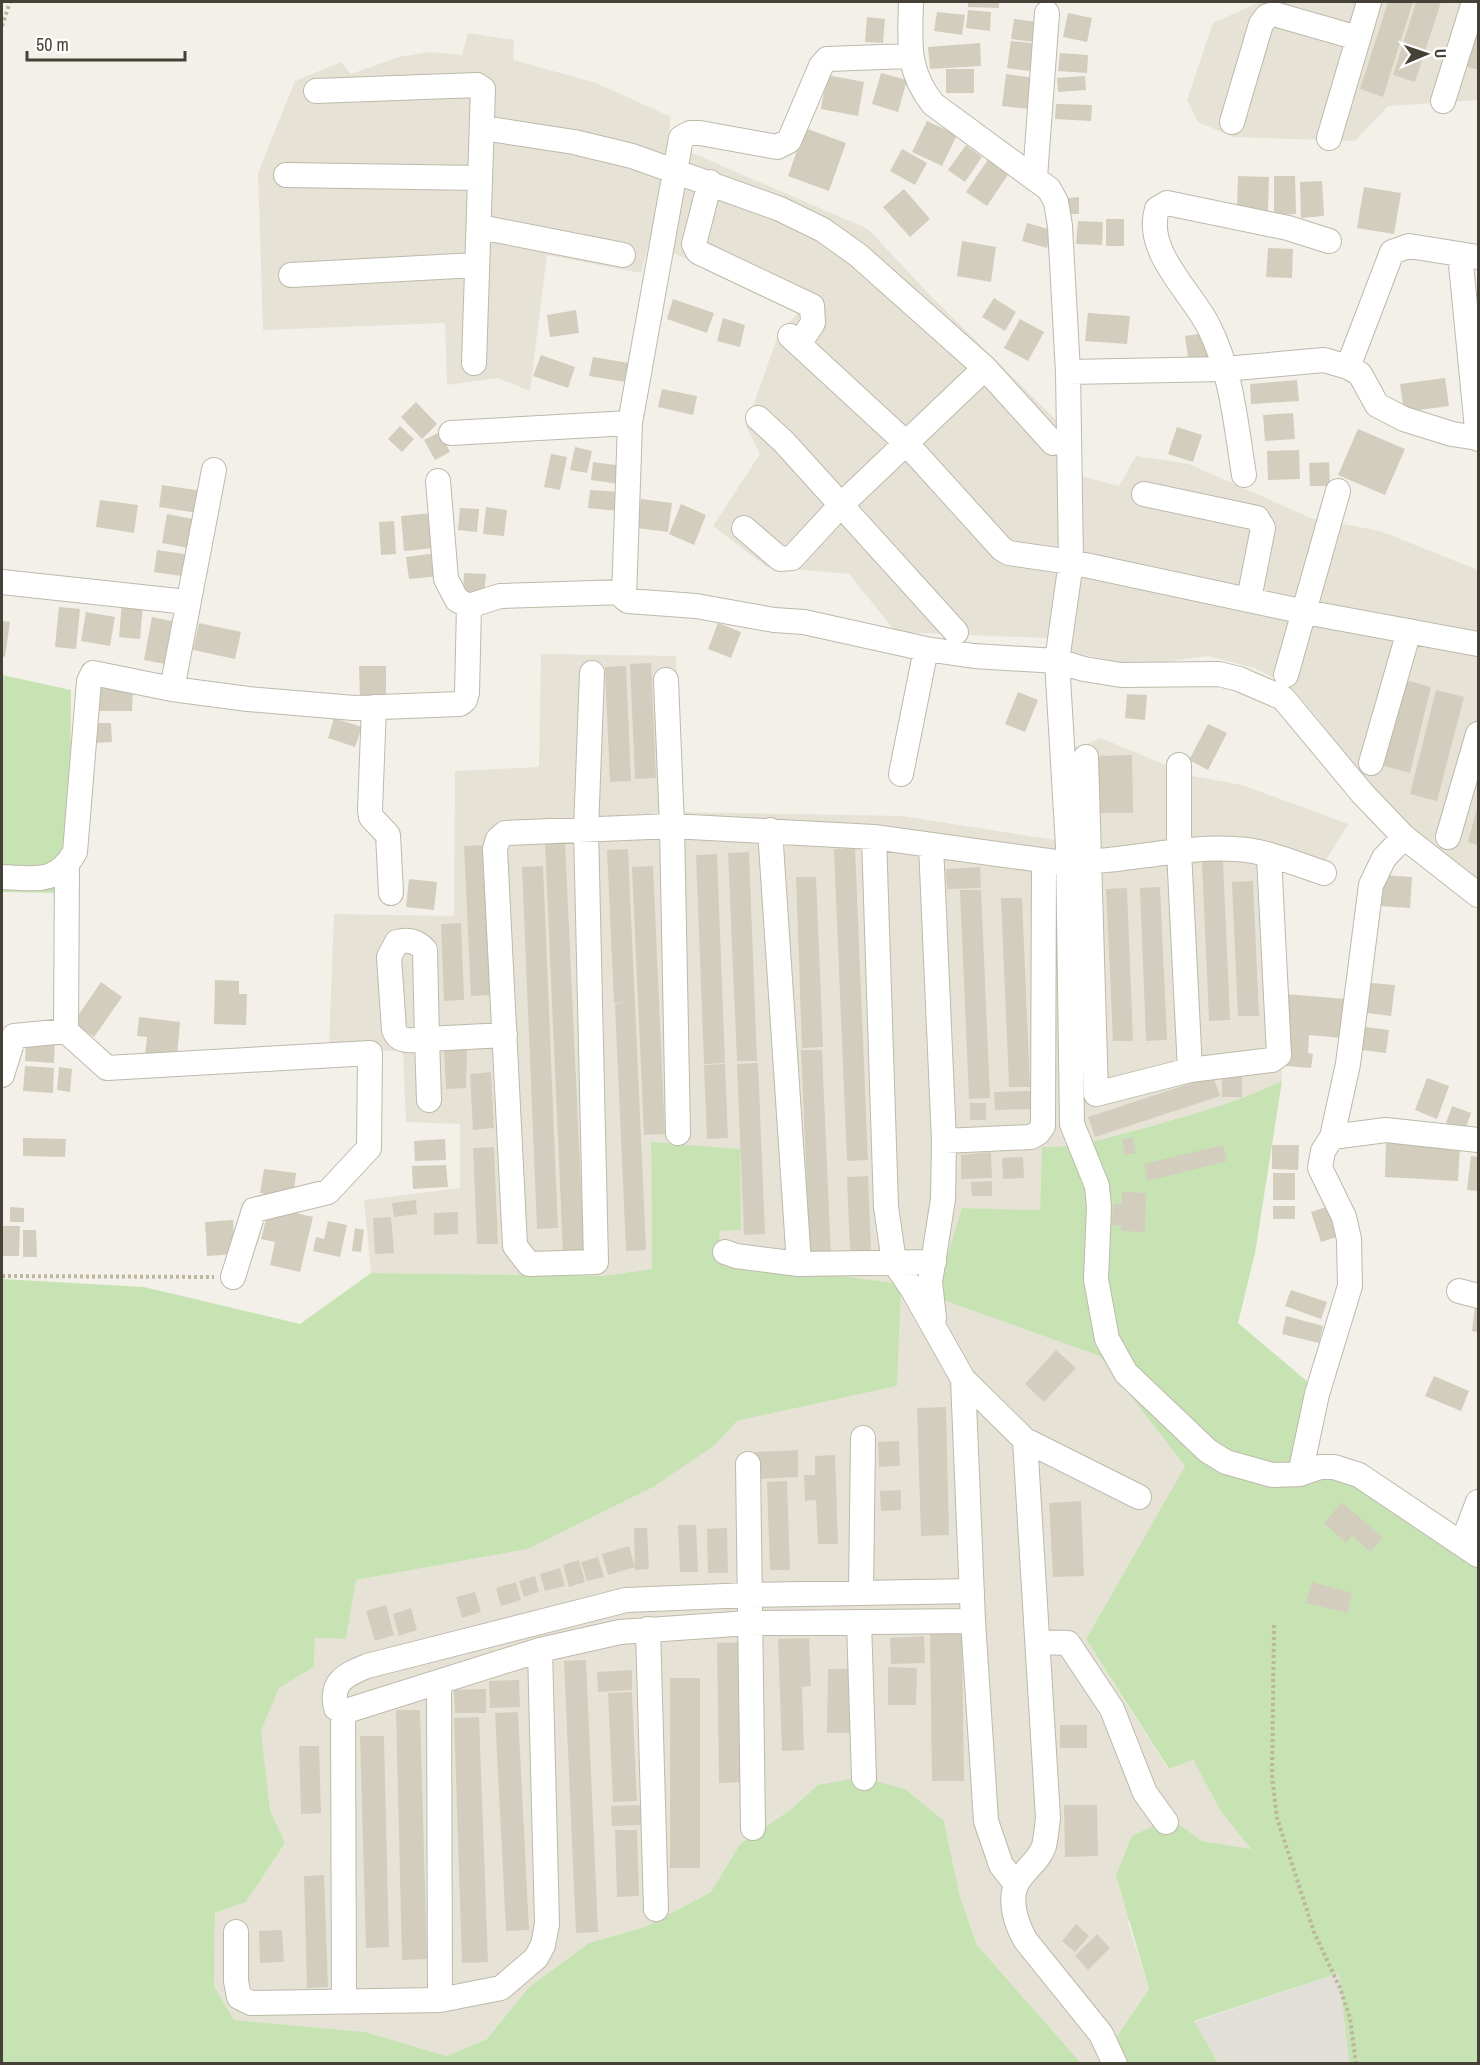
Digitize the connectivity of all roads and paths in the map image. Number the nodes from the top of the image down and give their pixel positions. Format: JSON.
{"nodes":[{"id":1,"x":10,"y":2,"type":"edge"},
{"id":2,"x":910,"y":2,"type":"edge"},
{"id":3,"x":1369,"y":2,"type":"edge"},
{"id":4,"x":1474,"y":2,"type":"edge"},
{"id":5,"x":1047,"y":13,"type":"dead end"},
{"id":6,"x":2,"y":26,"type":"edge"},
{"id":7,"x":1358,"y":38,"type":"junction"},
{"id":8,"x":909,"y":56,"type":"junction"},
{"id":9,"x":316,"y":91,"type":"dead end"},
{"id":10,"x":1443,"y":101,"type":"dead end"},
{"id":11,"x":1232,"y":122,"type":"dead end"},
{"id":12,"x":483,"y":128,"type":"junction"},
{"id":13,"x":1329,"y":138,"type":"dead end"},
{"id":14,"x":674,"y":171,"type":"junction"},
{"id":15,"x":286,"y":175,"type":"dead end"},
{"id":16,"x":1035,"y":177,"type":"junction"},
{"id":17,"x":480,"y":178,"type":"junction"},
{"id":18,"x":710,"y":182,"type":"junction"},
{"id":19,"x":480,"y":227,"type":"junction"},
{"id":20,"x":1329,"y":241,"type":"dead end"},
{"id":21,"x":622,"y":255,"type":"dead end"},
{"id":22,"x":1469,"y":255,"type":"edge"},
{"id":23,"x":476,"y":265,"type":"junction"},
{"id":24,"x":291,"y":275,"type":"dead end"},
{"id":25,"x":474,"y":363,"type":"dead end"},
{"id":26,"x":1348,"y":367,"type":"junction"},
{"id":27,"x":985,"y":368,"type":"junction"},
{"id":28,"x":1225,"y":369,"type":"junction"},
{"id":29,"x":1068,"y":372,"type":"junction"},
{"id":30,"x":758,"y":418,"type":"dead end"},
{"id":31,"x":630,"y":423,"type":"junction"},
{"id":32,"x":451,"y":433,"type":"dead end"},
{"id":33,"x":1478,"y":439,"type":"edge"},
{"id":34,"x":906,"y":443,"type":"junction"},
{"id":35,"x":1053,"y":444,"type":"dead end"},
{"id":36,"x":214,"y":470,"type":"dead end"},
{"id":37,"x":1244,"y":476,"type":"dead end"},
{"id":38,"x":438,"y":481,"type":"dead end"},
{"id":39,"x":1338,"y":491,"type":"dead end"},
{"id":40,"x":1143,"y":494,"type":"dead end"},
{"id":41,"x":840,"y":506,"type":"junction"},
{"id":42,"x":744,"y":528,"type":"dead end"},
{"id":43,"x":1071,"y":562,"type":"junction"},
{"id":44,"x":2,"y":582,"type":"edge"},
{"id":45,"x":623,"y":592,"type":"junction"},
{"id":46,"x":1249,"y":599,"type":"junction"},
{"id":47,"x":187,"y":602,"type":"junction"},
{"id":48,"x":469,"y":606,"type":"junction"},
{"id":49,"x":1305,"y":612,"type":"junction"},
{"id":50,"x":1409,"y":631,"type":"junction"},
{"id":51,"x":956,"y":632,"type":"dead end"},
{"id":52,"x":1479,"y":644,"type":"edge"},
{"id":53,"x":926,"y":649,"type":"junction"},
{"id":54,"x":1058,"y":661,"type":"junction"},
{"id":55,"x":592,"y":673,"type":"dead end"},
{"id":56,"x":1286,"y":675,"type":"dead end"},
{"id":57,"x":666,"y":680,"type":"dead end"},
{"id":58,"x":172,"y":689,"type":"junction"},
{"id":59,"x":374,"y":707,"type":"junction"},
{"id":60,"x":1479,"y":734,"type":"edge"},
{"id":61,"x":1086,"y":757,"type":"dead end"},
{"id":62,"x":1371,"y":763,"type":"dead end"},
{"id":63,"x":1179,"y":765,"type":"dead end"},
{"id":64,"x":901,"y":774,"type":"dead end"},
{"id":65,"x":672,"y":825,"type":"junction"},
{"id":66,"x":586,"y":829,"type":"junction"},
{"id":67,"x":770,"y":830,"type":"junction"},
{"id":68,"x":874,"y":837,"type":"junction"},
{"id":69,"x":1404,"y":837,"type":"junction"},
{"id":70,"x":1448,"y":837,"type":"dead end"},
{"id":71,"x":931,"y":845,"type":"junction"},
{"id":72,"x":1179,"y":851,"type":"junction"},
{"id":73,"x":1269,"y":856,"type":"junction"},
{"id":74,"x":1086,"y":862,"type":"junction"},
{"id":75,"x":67,"y":866,"type":"junction"},
{"id":76,"x":1324,"y":873,"type":"dead end"},
{"id":77,"x":2,"y":877,"type":"edge"},
{"id":78,"x":391,"y":894,"type":"dead end"},
{"id":79,"x":1479,"y":895,"type":"edge"},
{"id":80,"x":66,"y":1030,"type":"junction"},
{"id":81,"x":505,"y":1035,"type":"junction"},
{"id":82,"x":1190,"y":1070,"type":"junction"},
{"id":83,"x":2,"y":1075,"type":"edge"},
{"id":84,"x":429,"y":1100,"type":"dead end"},
{"id":85,"x":678,"y":1133,"type":"dead end"},
{"id":86,"x":1332,"y":1137,"type":"junction"},
{"id":87,"x":1478,"y":1137,"type":"edge"},
{"id":88,"x":944,"y":1141,"type":"junction"},
{"id":89,"x":725,"y":1252,"type":"dead end"},
{"id":90,"x":894,"y":1262,"type":"junction"},
{"id":91,"x":934,"y":1262,"type":"junction"},
{"id":92,"x":799,"y":1264,"type":"junction"},
{"id":93,"x":2,"y":1276,"type":"edge"},
{"id":94,"x":232,"y":1277,"type":"joint"},
{"id":95,"x":935,"y":1329,"type":"junction"},
{"id":96,"x":963,"y":1379,"type":"junction"},
{"id":97,"x":863,"y":1438,"type":"dead end"},
{"id":98,"x":1026,"y":1440,"type":"junction"},
{"id":99,"x":748,"y":1464,"type":"dead end"},
{"id":100,"x":1300,"y":1474,"type":"junction"},
{"id":101,"x":1139,"y":1497,"type":"dead end"},
{"id":102,"x":1479,"y":1502,"type":"edge"},
{"id":103,"x":1470,"y":1550,"type":"edge"},
{"id":104,"x":972,"y":1591,"type":"junction"},
{"id":105,"x":861,"y":1593,"type":"junction"},
{"id":106,"x":750,"y":1595,"type":"junction"},
{"id":107,"x":973,"y":1621,"type":"junction"},
{"id":108,"x":859,"y":1622,"type":"junction"},
{"id":109,"x":749,"y":1623,"type":"junction"},
{"id":110,"x":1274,"y":1625,"type":"dead end"},
{"id":111,"x":648,"y":1629,"type":"junction"},
{"id":112,"x":1038,"y":1642,"type":"junction"},
{"id":113,"x":540,"y":1650,"type":"junction"},
{"id":114,"x":439,"y":1683,"type":"junction"},
{"id":115,"x":343,"y":1712,"type":"junction"},
{"id":116,"x":864,"y":1778,"type":"dead end"},
{"id":117,"x":1166,"y":1822,"type":"dead end"},
{"id":118,"x":753,"y":1828,"type":"dead end"},
{"id":119,"x":1016,"y":1884,"type":"junction"},
{"id":120,"x":656,"y":1909,"type":"dead end"},
{"id":121,"x":236,"y":1932,"type":"dead end"},
{"id":122,"x":344,"y":2001,"type":"junction"},
{"id":123,"x":440,"y":2001,"type":"junction"},
{"id":124,"x":1115,"y":2064,"type":"edge"},
{"id":125,"x":1356,"y":2064,"type":"edge"}],
"edges":[{"from":1,"to":6,"type":"path"},
{"from":2,"to":8,"type":"street"},
{"from":3,"to":7,"type":"street"},
{"from":4,"to":10,"type":"street"},
{"from":5,"to":16,"type":"street"},
{"from":7,"to":11,"type":"street"},
{"from":7,"to":13,"type":"street"},
{"from":8,"to":14,"type":"street"},
{"from":8,"to":16,"type":"street"},
{"from":9,"to":12,"type":"street"},
{"from":12,"to":14,"type":"street"},
{"from":12,"to":17,"type":"street"},
{"from":14,"to":18,"type":"street"},
{"from":14,"to":31,"type":"street"},
{"from":15,"to":17,"type":"street"},
{"from":16,"to":29,"type":"street"},
{"from":17,"to":19,"type":"street"},
{"from":18,"to":27,"type":"street"},
{"from":18,"to":34,"type":"street"},
{"from":19,"to":21,"type":"street"},
{"from":19,"to":23,"type":"street"},
{"from":20,"to":28,"type":"street"},
{"from":22,"to":26,"type":"street"},
{"from":22,"to":33,"type":"street"},
{"from":23,"to":24,"type":"street"},
{"from":23,"to":25,"type":"street"},
{"from":26,"to":28,"type":"street"},
{"from":26,"to":33,"type":"street"},
{"from":27,"to":34,"type":"street"},
{"from":27,"to":35,"type":"street"},
{"from":28,"to":29,"type":"street"},
{"from":28,"to":37,"type":"street"},
{"from":29,"to":43,"type":"street"},
{"from":30,"to":41,"type":"street"},
{"from":31,"to":32,"type":"street"},
{"from":31,"to":45,"type":"street"},
{"from":34,"to":41,"type":"street"},
{"from":34,"to":43,"type":"street"},
{"from":36,"to":47,"type":"street"},
{"from":38,"to":48,"type":"street"},
{"from":39,"to":49,"type":"street"},
{"from":40,"to":46,"type":"street"},
{"from":41,"to":42,"type":"street"},
{"from":41,"to":51,"type":"street"},
{"from":43,"to":46,"type":"street"},
{"from":43,"to":54,"type":"street"},
{"from":44,"to":47,"type":"street"},
{"from":45,"to":48,"type":"street"},
{"from":45,"to":53,"type":"street"},
{"from":46,"to":49,"type":"street"},
{"from":47,"to":58,"type":"street"},
{"from":48,"to":59,"type":"street"},
{"from":49,"to":50,"type":"street"},
{"from":49,"to":56,"type":"street"},
{"from":50,"to":52,"type":"street"},
{"from":50,"to":62,"type":"street"},
{"from":53,"to":54,"type":"street"},
{"from":53,"to":64,"type":"street"},
{"from":54,"to":69,"type":"street"},
{"from":54,"to":100,"type":"street"},
{"from":55,"to":66,"type":"street"},
{"from":57,"to":65,"type":"street"},
{"from":58,"to":59,"type":"street"},
{"from":58,"to":75,"type":"street"},
{"from":59,"to":78,"type":"street"},
{"from":60,"to":70,"type":"street"},
{"from":61,"to":74,"type":"street"},
{"from":63,"to":72,"type":"street"},
{"from":65,"to":66,"type":"street"},
{"from":65,"to":67,"type":"street"},
{"from":65,"to":85,"type":"street"},
{"from":66,"to":81,"type":"street"},
{"from":66,"to":81,"type":"street"},
{"from":67,"to":68,"type":"street"},
{"from":67,"to":92,"type":"street"},
{"from":68,"to":71,"type":"street"},
{"from":68,"to":90,"type":"street"},
{"from":69,"to":79,"type":"street"},
{"from":69,"to":86,"type":"street"},
{"from":71,"to":88,"type":"street"},
{"from":71,"to":88,"type":"street"},
{"from":72,"to":73,"type":"street"},
{"from":72,"to":74,"type":"street"},
{"from":72,"to":82,"type":"street"},
{"from":73,"to":76,"type":"street"},
{"from":73,"to":82,"type":"street"},
{"from":74,"to":82,"type":"street"},
{"from":75,"to":77,"type":"street"},
{"from":75,"to":80,"type":"street"},
{"from":80,"to":83,"type":"street"},
{"from":80,"to":94,"type":"street"},
{"from":81,"to":84,"type":"street"},
{"from":86,"to":87,"type":"street"},
{"from":86,"to":100,"type":"street"},
{"from":88,"to":91,"type":"street"},
{"from":89,"to":92,"type":"street"},
{"from":90,"to":91,"type":"street"},
{"from":90,"to":92,"type":"street"},
{"from":90,"to":95,"type":"street"},
{"from":91,"to":95,"type":"street"},
{"from":93,"to":94,"type":"path"},
{"from":95,"to":96,"type":"street"},
{"from":96,"to":98,"type":"street"},
{"from":96,"to":104,"type":"street"},
{"from":97,"to":105,"type":"street"},
{"from":98,"to":101,"type":"street"},
{"from":98,"to":112,"type":"street"},
{"from":99,"to":106,"type":"street"},
{"from":100,"to":103,"type":"street"},
{"from":102,"to":103,"type":"street"},
{"from":104,"to":105,"type":"street"},
{"from":104,"to":107,"type":"street"},
{"from":105,"to":106,"type":"street"},
{"from":106,"to":109,"type":"street"},
{"from":106,"to":115,"type":"street"},
{"from":107,"to":108,"type":"street"},
{"from":107,"to":119,"type":"street"},
{"from":108,"to":109,"type":"street"},
{"from":108,"to":116,"type":"street"},
{"from":109,"to":111,"type":"street"},
{"from":109,"to":118,"type":"street"},
{"from":110,"to":125,"type":"path"},
{"from":111,"to":113,"type":"street"},
{"from":111,"to":120,"type":"street"},
{"from":112,"to":117,"type":"street"},
{"from":112,"to":119,"type":"street"},
{"from":113,"to":114,"type":"street"},
{"from":113,"to":123,"type":"street"},
{"from":114,"to":115,"type":"street"},
{"from":114,"to":123,"type":"street"},
{"from":115,"to":122,"type":"street"},
{"from":119,"to":124,"type":"street"},
{"from":121,"to":122,"type":"street"},
{"from":122,"to":123,"type":"street"}]}
